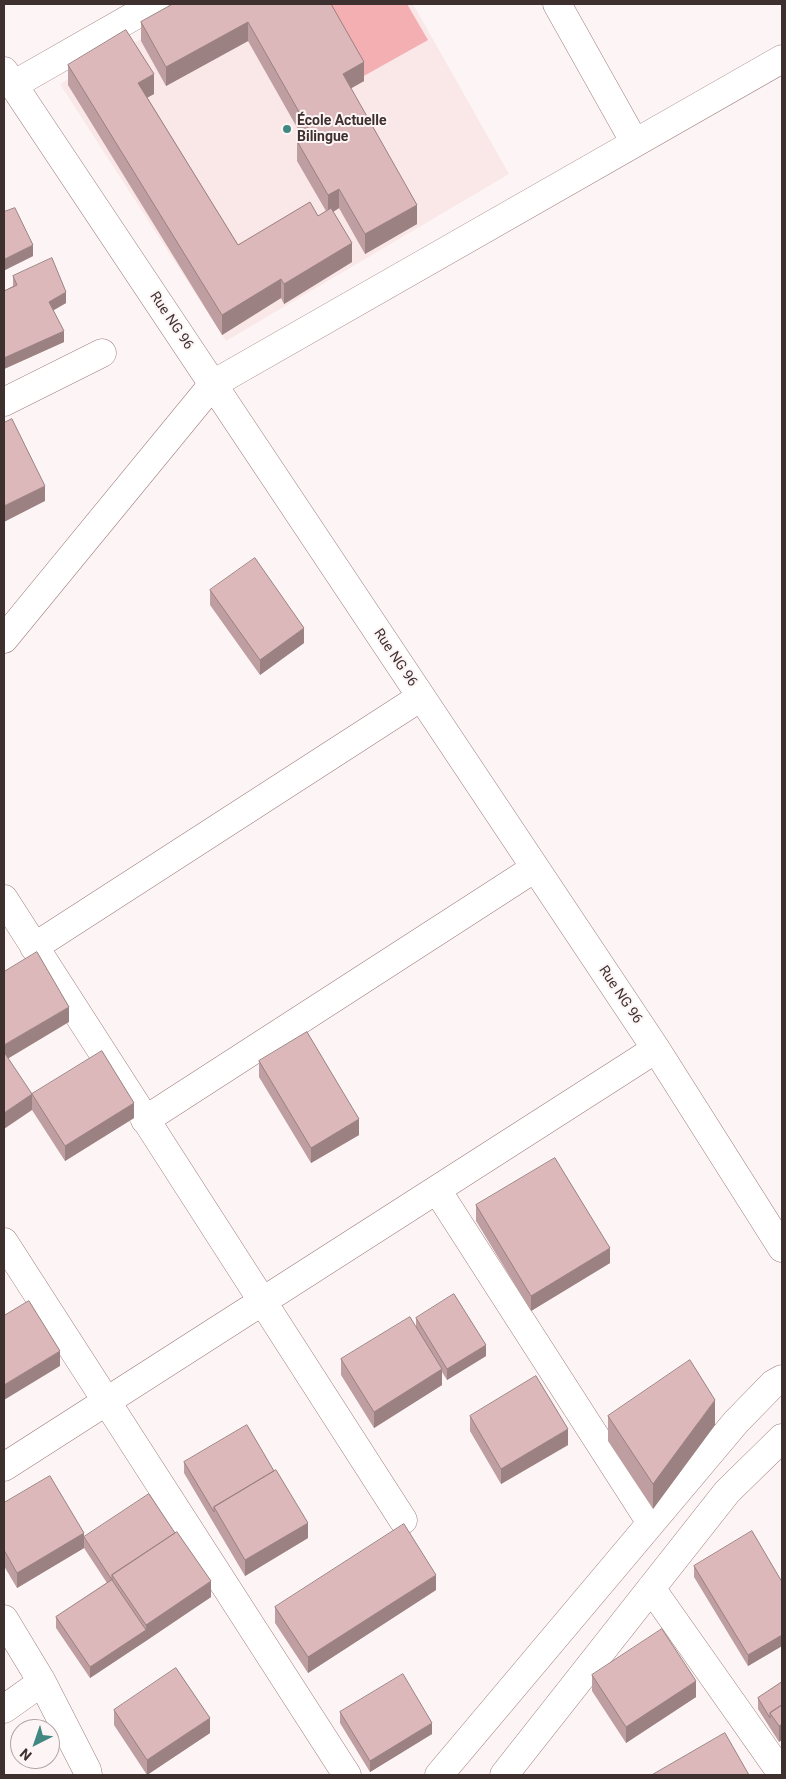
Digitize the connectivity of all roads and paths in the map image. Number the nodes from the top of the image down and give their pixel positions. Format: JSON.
{"nodes":[{"id":1,"x":154,"y":4,"type":"edge"},
{"id":2,"x":557,"y":4,"type":"edge"},
{"id":3,"x":782,"y":59,"type":"edge"},
{"id":4,"x":8,"y":78,"type":"edge"},
{"id":5,"x":635,"y":143,"type":"junction"},
{"id":6,"x":102,"y":353,"type":"dead end"},
{"id":7,"x":213,"y":384,"type":"junction"},
{"id":8,"x":4,"y":402,"type":"edge"},
{"id":9,"x":4,"y":640,"type":"edge"},
{"id":10,"x":421,"y":697,"type":"junction"},
{"id":11,"x":535,"y":868,"type":"junction"},
{"id":12,"x":4,"y":899,"type":"edge"},
{"id":13,"x":34,"y":947,"type":"junction"},
{"id":14,"x":656,"y":1050,"type":"junction"},
{"id":15,"x":145,"y":1120,"type":"junction"},
{"id":16,"x":437,"y":1190,"type":"junction"},
{"id":17,"x":4,"y":1242,"type":"edge"},
{"id":18,"x":782,"y":1248,"type":"edge"},
{"id":19,"x":262,"y":1302,"type":"junction"},
{"id":20,"x":782,"y":1379,"type":"edge"},
{"id":21,"x":106,"y":1401,"type":"junction"},
{"id":22,"x":782,"y":1438,"type":"edge"},
{"id":23,"x":4,"y":1467,"type":"edge"},
{"id":24,"x":403,"y":1520,"type":"dead end"},
{"id":25,"x":651,"y":1523,"type":"junction"},
{"id":26,"x":651,"y":1588,"type":"junction"},
{"id":27,"x":4,"y":1619,"type":"edge"},
{"id":28,"x":42,"y":1682,"type":"junction"},
{"id":29,"x":4,"y":1709,"type":"edge"},
{"id":30,"x":782,"y":1774,"type":"edge"},
{"id":31,"x":88,"y":1775,"type":"edge"},
{"id":32,"x":347,"y":1775,"type":"edge"},
{"id":33,"x":439,"y":1775,"type":"edge"},
{"id":34,"x":504,"y":1775,"type":"edge"}],
"edges":[{"from":1,"to":4,"type":"street"},
{"from":2,"to":5,"type":"street"},
{"from":3,"to":5,"type":"street"},
{"from":4,"to":7,"type":"street","name":"Rue NG 96"},
{"from":5,"to":7,"type":"street"},
{"from":6,"to":8,"type":"street"},
{"from":7,"to":9,"type":"street"},
{"from":7,"to":10,"type":"street","name":"Rue NG 96"},
{"from":10,"to":11,"type":"street","name":"Rue NG 96"},
{"from":10,"to":13,"type":"street"},
{"from":11,"to":14,"type":"street","name":"Rue NG 96"},
{"from":11,"to":15,"type":"street"},
{"from":12,"to":13,"type":"street"},
{"from":13,"to":15,"type":"street"},
{"from":14,"to":16,"type":"street"},
{"from":14,"to":18,"type":"street","name":"Rue NG 96"},
{"from":15,"to":19,"type":"street"},
{"from":16,"to":19,"type":"street"},
{"from":16,"to":25,"type":"street"},
{"from":17,"to":21,"type":"street"},
{"from":19,"to":21,"type":"street"},
{"from":19,"to":24,"type":"street"},
{"from":20,"to":25,"type":"street"},
{"from":21,"to":23,"type":"street"},
{"from":21,"to":32,"type":"street"},
{"from":22,"to":26,"type":"street"},
{"from":25,"to":33,"type":"street"},
{"from":26,"to":30,"type":"street"},
{"from":26,"to":34,"type":"street"},
{"from":27,"to":28,"type":"street"},
{"from":28,"to":29,"type":"street"},
{"from":28,"to":31,"type":"street"}]}
